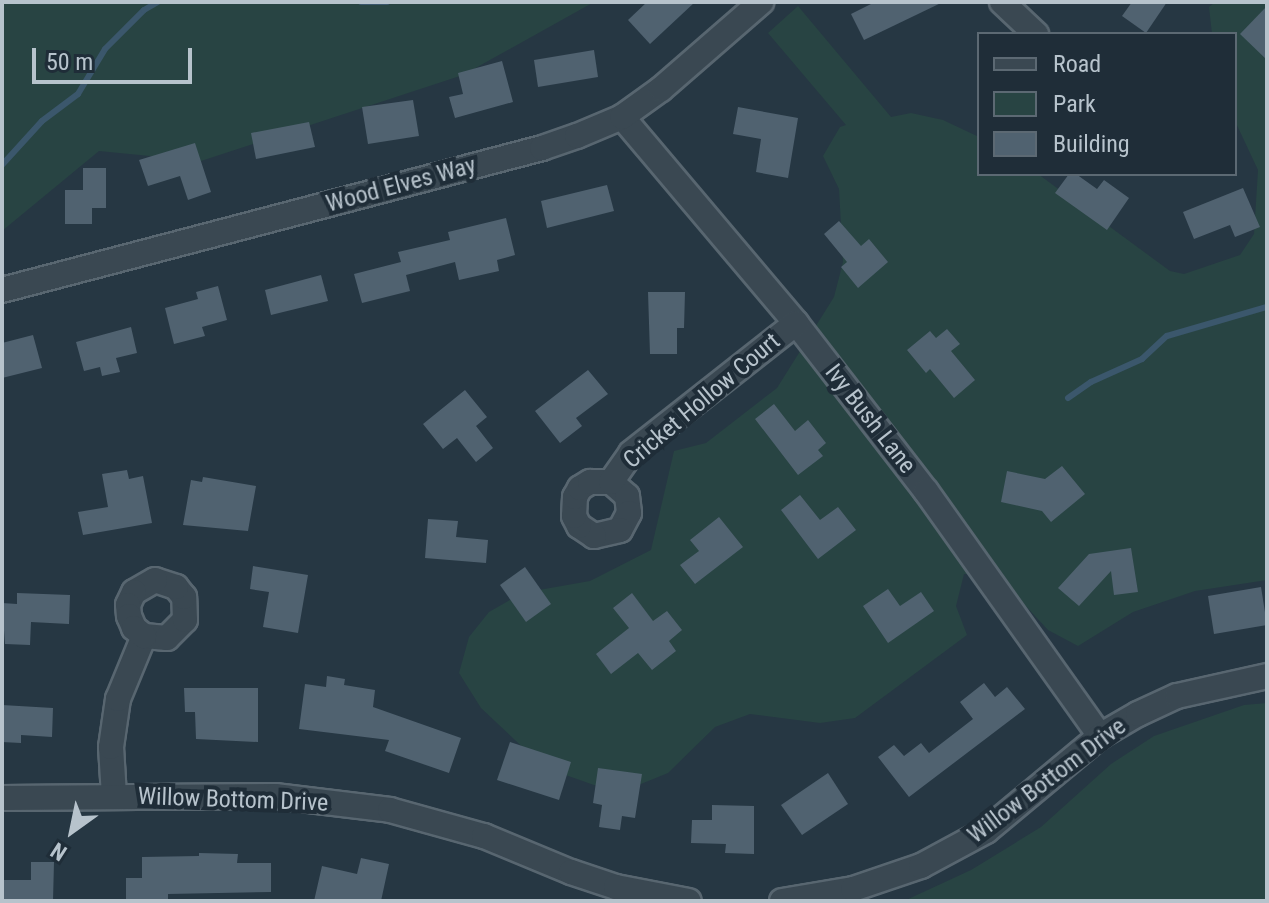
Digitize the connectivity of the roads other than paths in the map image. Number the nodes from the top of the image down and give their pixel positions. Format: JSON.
{"nodes":[{"id":1,"x":761,"y":2,"type":"edge"},
{"id":2,"x":1002,"y":2,"type":"edge"},
{"id":3,"x":1034,"y":32,"type":"edge"},
{"id":4,"x":622,"y":117,"type":"junction"},
{"id":5,"x":2,"y":290,"type":"edge"},
{"id":6,"x":796,"y":323,"type":"junction"},
{"id":7,"x":611,"y":482,"type":"dead end"},
{"id":8,"x":144,"y":636,"type":"dead end"},
{"id":9,"x":1267,"y":676,"type":"edge"},
{"id":10,"x":1100,"y":736,"type":"junction"},
{"id":11,"x":114,"y":796,"type":"junction"},
{"id":12,"x":2,"y":798,"type":"edge"},
{"id":13,"x":689,"y":901,"type":"edge"},
{"id":14,"x":782,"y":901,"type":"edge"}],
"edges":[{"from":1,"to":4,"type":"street","name":"Wood Elves Way"},
{"from":2,"to":3,"type":"street"},
{"from":4,"to":5,"type":"street","name":"Wood Elves Way"},
{"from":4,"to":6,"type":"street","name":"Ivy Bush Lane"},
{"from":6,"to":7,"type":"street","name":"Cricket Hollow Court"},
{"from":6,"to":10,"type":"street","name":"Ivy Bush Lane"},
{"from":8,"to":11,"type":"street"},
{"from":9,"to":10,"type":"street","name":"Willow Bottom Drive"},
{"from":10,"to":14,"type":"street","name":"Willow Bottom Drive"},
{"from":11,"to":12,"type":"street","name":"Willow Bottom Drive"},
{"from":11,"to":13,"type":"street","name":"Willow Bottom Drive"}]}
